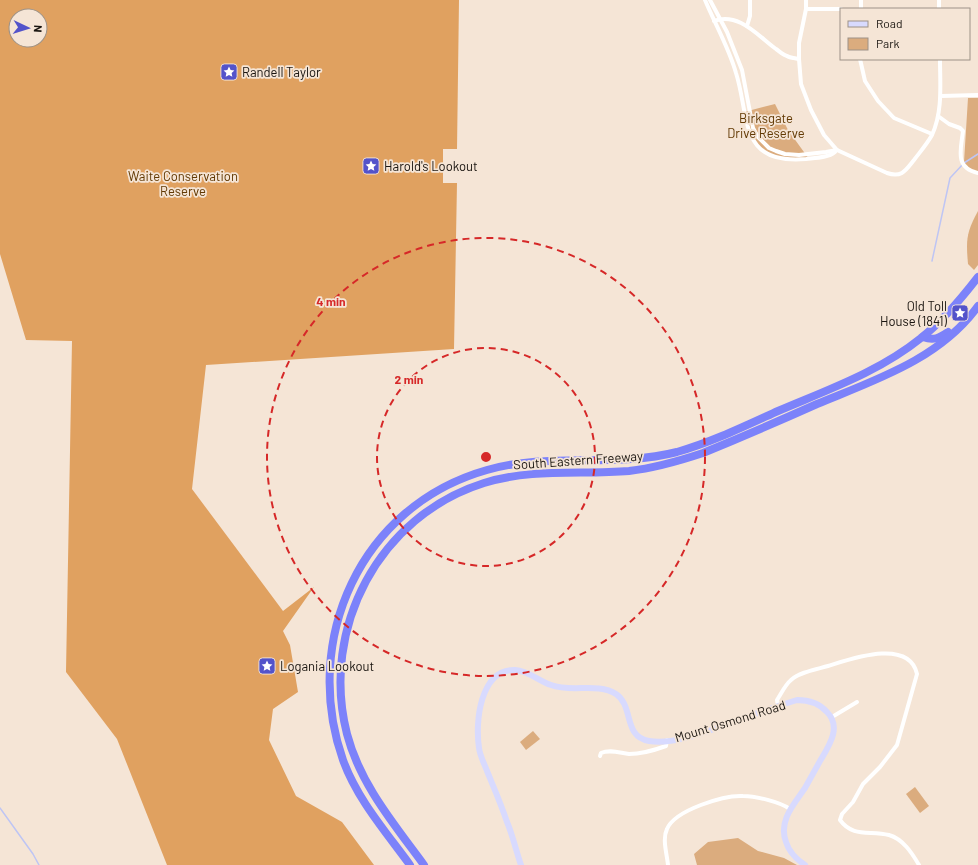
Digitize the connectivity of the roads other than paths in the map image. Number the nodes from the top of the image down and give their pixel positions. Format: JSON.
{"nodes":[{"id":1,"x":705,"y":0,"type":"edge"},
{"id":2,"x":710,"y":0,"type":"edge"},
{"id":3,"x":750,"y":0,"type":"edge"},
{"id":4,"x":806,"y":0,"type":"edge"},
{"id":5,"x":806,"y":9,"type":"junction"},
{"id":6,"x":840,"y":9,"type":"edge"},
{"id":7,"x":720,"y":19,"type":"junction"},
{"id":8,"x":714,"y":21,"type":"junction"},
{"id":9,"x":747,"y":26,"type":"junction"},
{"id":10,"x":799,"y":59,"type":"junction"},
{"id":11,"x":860,"y":60,"type":"edge"},
{"id":12,"x":940,"y":60,"type":"edge"},
{"id":13,"x":978,"y":95,"type":"edge"},
{"id":14,"x":940,"y":96,"type":"junction"},
{"id":15,"x":938,"y":116,"type":"junction"},
{"id":16,"x":932,"y":134,"type":"junction"},
{"id":17,"x":837,"y":150,"type":"junction"},
{"id":18,"x":978,"y":173,"type":"edge"},
{"id":19,"x":978,"y":278,"type":"edge"},
{"id":20,"x":978,"y":288,"type":"edge"},
{"id":21,"x":963,"y":296,"type":"junction"},
{"id":22,"x":978,"y":306,"type":"edge"},
{"id":23,"x":964,"y":322,"type":"junction"},
{"id":24,"x":923,"y":337,"type":"junction"},
{"id":25,"x":857,"y":702,"type":"dead end"},
{"id":26,"x":778,"y":706,"type":"junction"},
{"id":27,"x":832,"y":717,"type":"junction"},
{"id":28,"x":667,"y":740,"type":"junction"},
{"id":29,"x":600,"y":756,"type":"dead end"},
{"id":30,"x":790,"y":809,"type":"junction"},
{"id":31,"x":410,"y":865,"type":"edge"},
{"id":32,"x":424,"y":865,"type":"edge"},
{"id":33,"x":521,"y":865,"type":"edge"},
{"id":34,"x":668,"y":865,"type":"edge"},
{"id":35,"x":805,"y":865,"type":"edge"},
{"id":36,"x":919,"y":865,"type":"edge"}],
"edges":[{"from":1,"to":8,"type":"street"},
{"from":2,"to":7,"type":"street"},
{"from":3,"to":9,"type":"street"},
{"from":4,"to":5,"type":"street"},
{"from":5,"to":6,"type":"street"},
{"from":5,"to":10,"type":"street"},
{"from":7,"to":8,"type":"street"},
{"from":7,"to":9,"type":"street"},
{"from":7,"to":17,"type":"street"},
{"from":8,"to":17,"type":"street"},
{"from":9,"to":10,"type":"street"},
{"from":10,"to":17,"type":"street"},
{"from":11,"to":16,"type":"street"},
{"from":12,"to":14,"type":"street"},
{"from":13,"to":14,"type":"street"},
{"from":14,"to":15,"type":"street"},
{"from":15,"to":16,"type":"street"},
{"from":15,"to":18,"type":"street"},
{"from":16,"to":17,"type":"street"},
{"from":19,"to":21,"type":"highway"},
{"from":20,"to":21,"type":"highway"},
{"from":21,"to":24,"type":"highway","name":"South Eastern Freeway"},
{"from":22,"to":23,"type":"highway"},
{"from":23,"to":24,"type":"highway"},
{"from":23,"to":32,"type":"highway","name":"South Eastern Freeway"},
{"from":24,"to":31,"type":"highway","name":"South Eastern Freeway"},
{"from":25,"to":27,"type":"street"},
{"from":26,"to":27,"type":"street","name":"Mount Osmond Road"},
{"from":26,"to":28,"type":"street","name":"Mount Osmond Road"},
{"from":26,"to":36,"type":"street"},
{"from":27,"to":30,"type":"street"},
{"from":28,"to":29,"type":"street"},
{"from":28,"to":33,"type":"street","name":"Mount Osmond Road"},
{"from":30,"to":34,"type":"street"},
{"from":30,"to":35,"type":"street"}]}
